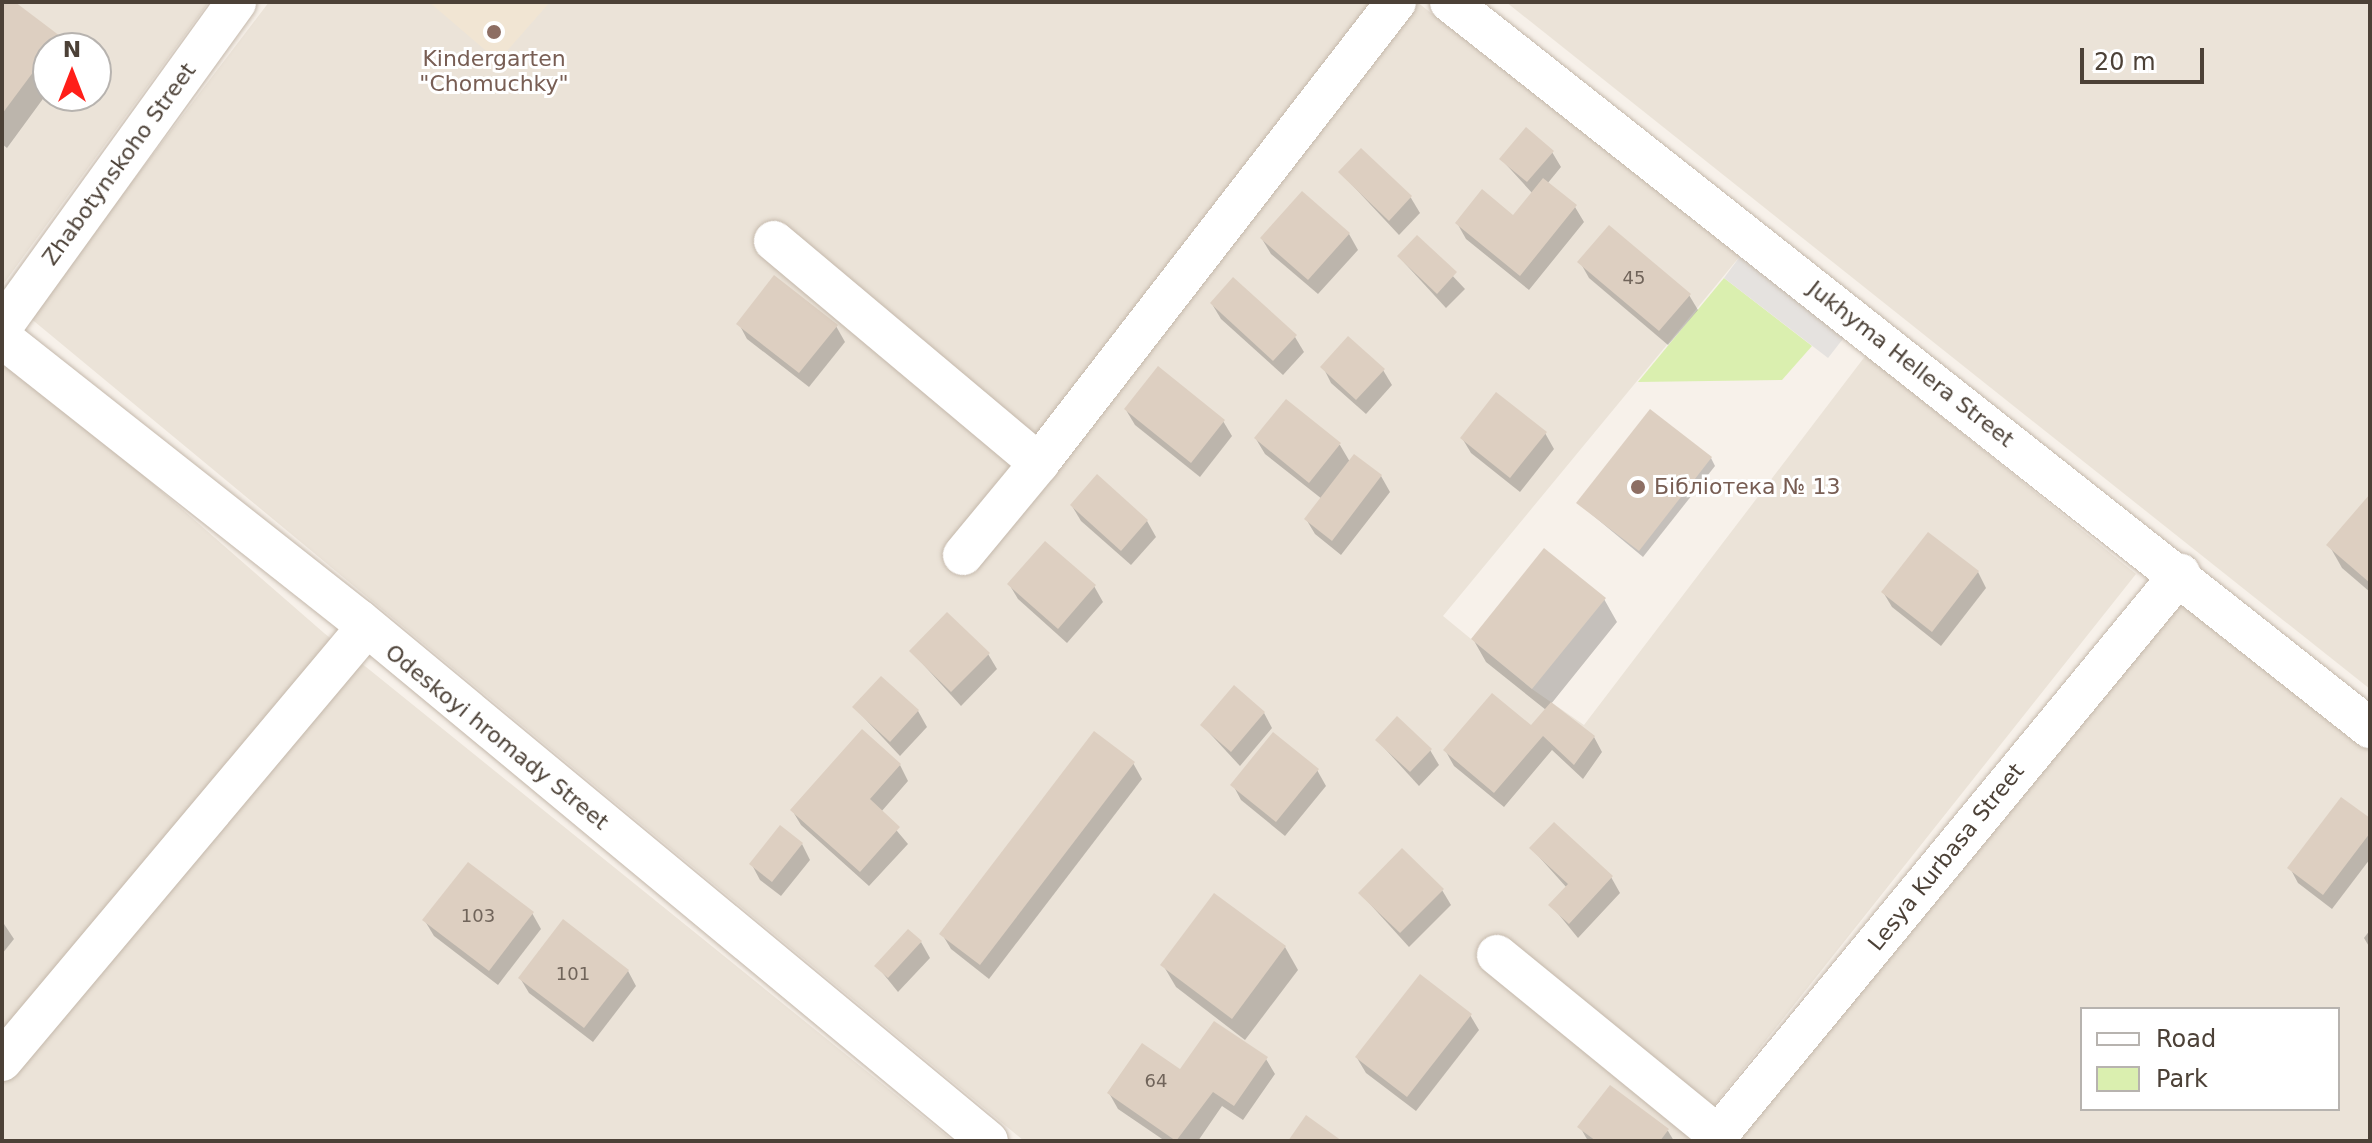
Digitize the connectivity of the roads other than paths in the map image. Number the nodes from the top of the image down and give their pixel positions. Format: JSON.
{"nodes":[{"id":1,"x":236,"y":2,"type":"edge"},
{"id":2,"x":1396,"y":2,"type":"edge"},
{"id":3,"x":1450,"y":2,"type":"edge"},
{"id":4,"x":774,"y":241,"type":"dead end"},
{"id":5,"x":2,"y":327,"type":"edge"},
{"id":6,"x":2,"y":338,"type":"edge"},
{"id":7,"x":1039,"y":463,"type":"junction"},
{"id":8,"x":963,"y":555,"type":"dead end"},
{"id":9,"x":2180,"y":574,"type":"junction"},
{"id":10,"x":365,"y":629,"type":"junction"},
{"id":11,"x":2370,"y":728,"type":"edge"},
{"id":12,"x":1497,"y":955,"type":"dead end"},
{"id":13,"x":2,"y":1061,"type":"edge"},
{"id":14,"x":1715,"y":1138,"type":"edge"},
{"id":15,"x":988,"y":1141,"type":"edge"}],
"edges":[{"from":1,"to":5,"type":"street","name":"Zhabotynskoho Street"},
{"from":2,"to":7,"type":"street"},
{"from":3,"to":9,"type":"street","name":"Jukhyma Hellera Street"},
{"from":4,"to":7,"type":"street"},
{"from":6,"to":10,"type":"street","name":"Odeskoyi hromady Street"},
{"from":7,"to":8,"type":"street"},
{"from":9,"to":11,"type":"street","name":"Jukhyma Hellera Street"},
{"from":9,"to":14,"type":"street","name":"Lesya Kurbasa Street"},
{"from":10,"to":13,"type":"street"},
{"from":10,"to":15,"type":"street","name":"Odeskoyi hromady Street"},
{"from":12,"to":14,"type":"street"}]}
